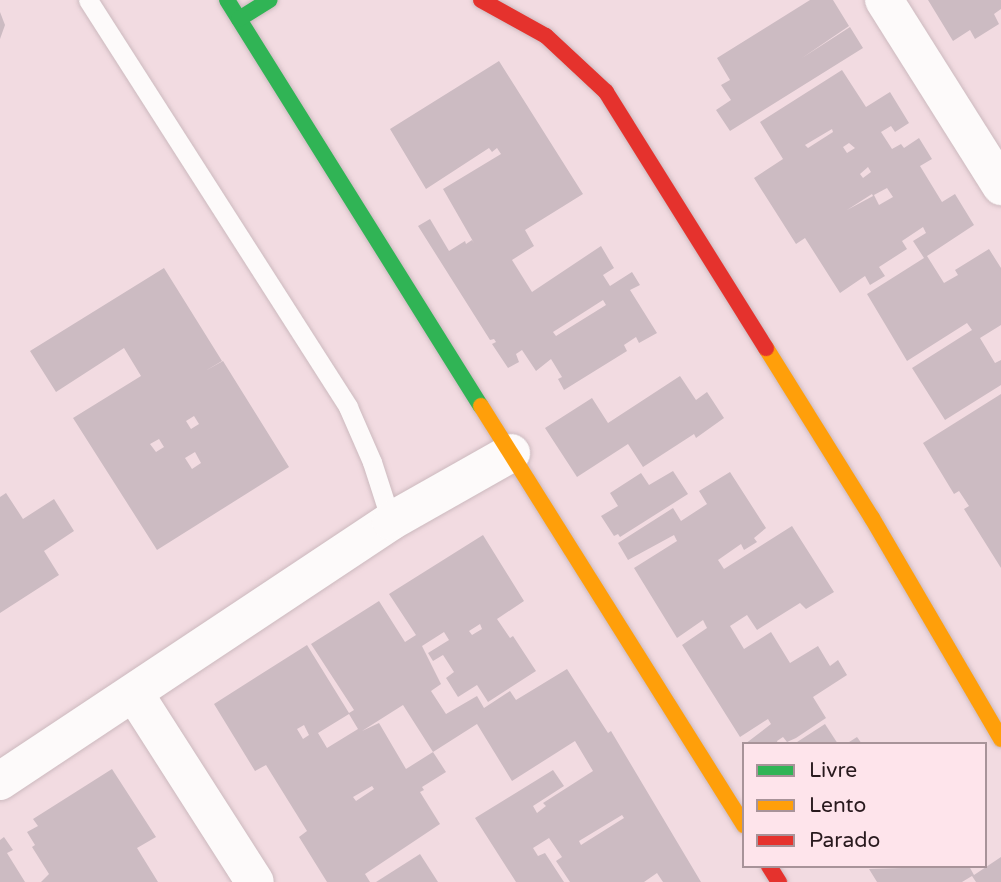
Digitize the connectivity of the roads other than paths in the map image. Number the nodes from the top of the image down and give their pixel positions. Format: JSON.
{"nodes":[{"id":1,"x":88,"y":0,"type":"edge"},
{"id":2,"x":227,"y":0,"type":"edge"},
{"id":3,"x":269,"y":0,"type":"edge"},
{"id":4,"x":481,"y":0,"type":"edge"},
{"id":5,"x":884,"y":0,"type":"edge"},
{"id":6,"x":239,"y":19,"type":"junction"},
{"id":7,"x":1001,"y":186,"type":"edge"},
{"id":8,"x":511,"y":453,"type":"junction"},
{"id":9,"x":391,"y":521,"type":"junction"},
{"id":10,"x":134,"y":693,"type":"junction"},
{"id":11,"x":1001,"y":739,"type":"edge"},
{"id":12,"x":0,"y":781,"type":"edge"},
{"id":13,"x":742,"y":822,"type":"edge"},
{"id":14,"x":255,"y":882,"type":"edge"}],
"edges":[{"from":1,"to":9,"type":"lane"},
{"from":2,"to":6,"type":"street"},
{"from":3,"to":6,"type":"street"},
{"from":4,"to":11,"type":"street"},
{"from":5,"to":7,"type":"street"},
{"from":6,"to":8,"type":"street"},
{"from":8,"to":9,"type":"street"},
{"from":8,"to":13,"type":"street"},
{"from":9,"to":10,"type":"street"},
{"from":10,"to":12,"type":"street"},
{"from":10,"to":14,"type":"street"}]}
